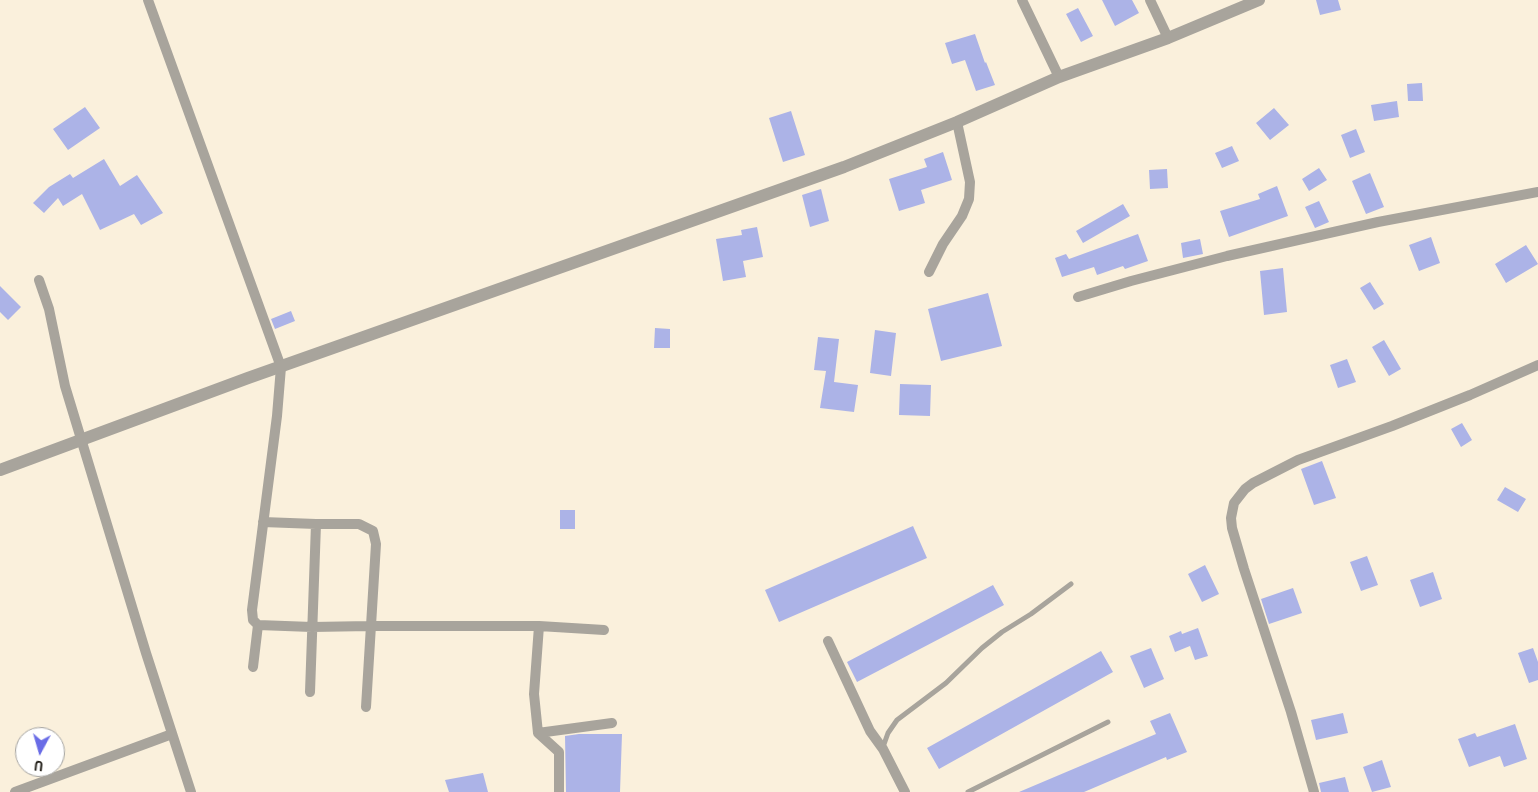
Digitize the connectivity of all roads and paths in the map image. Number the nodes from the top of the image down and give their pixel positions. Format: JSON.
{"nodes":[{"id":1,"x":148,"y":0,"type":"edge"},
{"id":2,"x":1022,"y":0,"type":"edge"},
{"id":3,"x":1150,"y":0,"type":"edge"},
{"id":4,"x":1259,"y":0,"type":"edge"},
{"id":5,"x":1168,"y":38,"type":"junction"},
{"id":6,"x":1059,"y":77,"type":"junction"},
{"id":7,"x":957,"y":122,"type":"junction"},
{"id":8,"x":1538,"y":192,"type":"edge"},
{"id":9,"x":929,"y":272,"type":"dead end"},
{"id":10,"x":39,"y":280,"type":"dead end"},
{"id":11,"x":1078,"y":297,"type":"dead end"},
{"id":12,"x":1538,"y":365,"type":"edge"},
{"id":13,"x":281,"y":366,"type":"junction"},
{"id":14,"x":82,"y":438,"type":"junction"},
{"id":15,"x":0,"y":470,"type":"edge"},
{"id":16,"x":263,"y":522,"type":"junction"},
{"id":17,"x":316,"y":524,"type":"junction"},
{"id":18,"x":1071,"y":584,"type":"dead end"},
{"id":19,"x":258,"y":625,"type":"junction"},
{"id":20,"x":370,"y":626,"type":"junction"},
{"id":21,"x":539,"y":626,"type":"junction"},
{"id":22,"x":312,"y":627,"type":"junction"},
{"id":23,"x":604,"y":630,"type":"dead end"},
{"id":24,"x":828,"y":641,"type":"dead end"},
{"id":25,"x":253,"y":666,"type":"dead end"},
{"id":26,"x":310,"y":692,"type":"dead end"},
{"id":27,"x":366,"y":707,"type":"dead end"},
{"id":28,"x":1108,"y":722,"type":"dead end"},
{"id":29,"x":612,"y":723,"type":"dead end"},
{"id":30,"x":538,"y":733,"type":"junction"},
{"id":31,"x":172,"y":734,"type":"junction"},
{"id":32,"x":883,"y":749,"type":"junction"},
{"id":33,"x":15,"y":792,"type":"edge"},
{"id":34,"x":191,"y":792,"type":"edge"},
{"id":35,"x":559,"y":792,"type":"edge"},
{"id":36,"x":906,"y":792,"type":"edge"},
{"id":37,"x":968,"y":792,"type":"edge"},
{"id":38,"x":1314,"y":792,"type":"edge"}],
"edges":[{"from":1,"to":13,"type":"street"},
{"from":2,"to":6,"type":"street"},
{"from":3,"to":5,"type":"street"},
{"from":4,"to":5,"type":"street"},
{"from":5,"to":6,"type":"street"},
{"from":6,"to":7,"type":"street"},
{"from":7,"to":9,"type":"street"},
{"from":7,"to":13,"type":"street"},
{"from":8,"to":11,"type":"street"},
{"from":10,"to":14,"type":"street"},
{"from":12,"to":38,"type":"street"},
{"from":13,"to":14,"type":"street"},
{"from":13,"to":16,"type":"street"},
{"from":14,"to":15,"type":"street"},
{"from":14,"to":31,"type":"street"},
{"from":16,"to":17,"type":"street"},
{"from":16,"to":19,"type":"street"},
{"from":17,"to":20,"type":"street"},
{"from":17,"to":22,"type":"street"},
{"from":18,"to":32,"type":"lane"},
{"from":19,"to":22,"type":"street"},
{"from":19,"to":25,"type":"street"},
{"from":20,"to":21,"type":"street"},
{"from":20,"to":22,"type":"street"},
{"from":20,"to":27,"type":"street"},
{"from":21,"to":23,"type":"street"},
{"from":21,"to":30,"type":"street"},
{"from":22,"to":26,"type":"street"},
{"from":24,"to":32,"type":"street"},
{"from":28,"to":37,"type":"lane"},
{"from":29,"to":30,"type":"street"},
{"from":30,"to":35,"type":"street"},
{"from":31,"to":33,"type":"street"},
{"from":31,"to":34,"type":"street"},
{"from":32,"to":36,"type":"street"}]}
